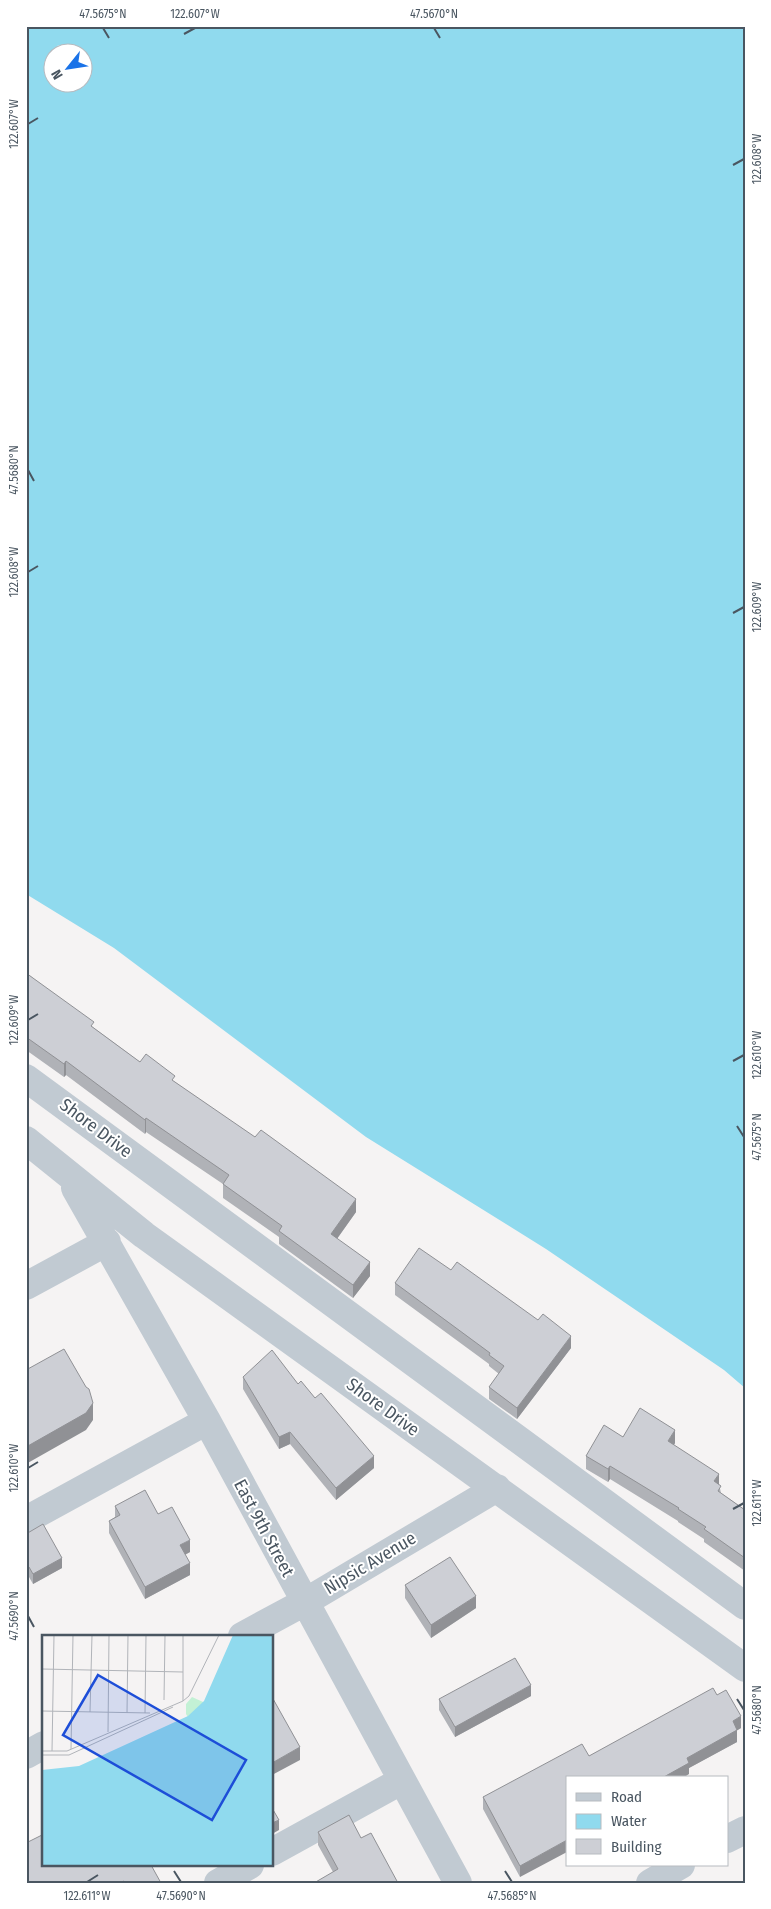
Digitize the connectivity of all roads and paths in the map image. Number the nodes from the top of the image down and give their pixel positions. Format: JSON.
{"nodes":[{"id":1,"x":26,"y":1078,"type":"edge"},
{"id":2,"x":26,"y":1140,"type":"edge"},
{"id":3,"x":68,"y":1175,"type":"junction"},
{"id":4,"x":107,"y":1242,"type":"junction"},
{"id":5,"x":26,"y":1286,"type":"edge"},
{"id":6,"x":207,"y":1421,"type":"junction"},
{"id":7,"x":497,"y":1488,"type":"junction"},
{"id":8,"x":26,"y":1520,"type":"edge"},
{"id":9,"x":304,"y":1602,"type":"junction"},
{"id":10,"x":745,"y":1606,"type":"edge"},
{"id":11,"x":244,"y":1635,"type":"edge"},
{"id":12,"x":745,"y":1668,"type":"edge"},
{"id":13,"x":42,"y":1746,"type":"edge"},
{"id":14,"x":26,"y":1755,"type":"edge"},
{"id":15,"x":401,"y":1781,"type":"junction"},
{"id":16,"x":745,"y":1830,"type":"edge"},
{"id":17,"x":728,"y":1838,"type":"edge"},
{"id":18,"x":274,"y":1851,"type":"edge"},
{"id":19,"x":248,"y":1866,"type":"edge"},
{"id":20,"x":679,"y":1866,"type":"edge"},
{"id":21,"x":218,"y":1883,"type":"edge"},
{"id":22,"x":458,"y":1883,"type":"edge"},
{"id":23,"x":650,"y":1883,"type":"edge"}],
"edges":[{"from":1,"to":10,"type":"street","name":"Shore Drive"},
{"from":2,"to":3,"type":"street","name":"Shore Drive"},
{"from":3,"to":4,"type":"street","name":"East 9th Street"},
{"from":3,"to":7,"type":"street","name":"Shore Drive"},
{"from":4,"to":5,"type":"street"},
{"from":4,"to":6,"type":"street","name":"East 9th Street"},
{"from":6,"to":8,"type":"street"},
{"from":6,"to":9,"type":"street","name":"East 9th Street"},
{"from":7,"to":9,"type":"street","name":"Nipsic Avenue"},
{"from":7,"to":12,"type":"street","name":"Shore Drive"},
{"from":9,"to":11,"type":"street","name":"Nipsic Avenue"},
{"from":9,"to":15,"type":"street","name":"East 9th Street"},
{"from":13,"to":14,"type":"street"},
{"from":15,"to":18,"type":"street"},
{"from":15,"to":22,"type":"street","name":"East 9th Street"},
{"from":16,"to":17,"type":"street"},
{"from":19,"to":21,"type":"street"},
{"from":20,"to":23,"type":"street"}]}
